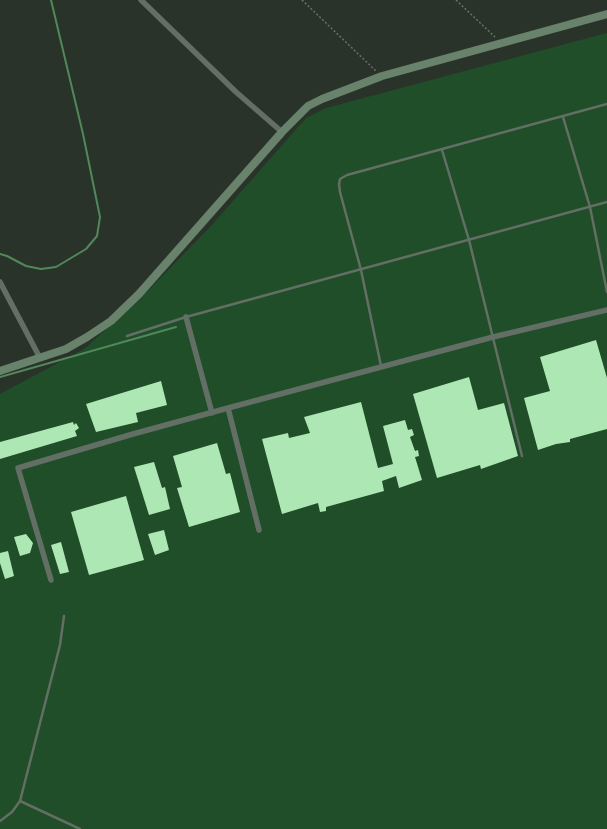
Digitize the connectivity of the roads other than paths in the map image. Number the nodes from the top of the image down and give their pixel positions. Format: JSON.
{"nodes":[{"id":1,"x":141,"y":0,"type":"edge"},
{"id":2,"x":607,"y":14,"type":"edge"},
{"id":3,"x":607,"y":104,"type":"edge"},
{"id":4,"x":563,"y":117,"type":"junction"},
{"id":5,"x":282,"y":132,"type":"junction"},
{"id":6,"x":442,"y":150,"type":"junction"},
{"id":7,"x":607,"y":202,"type":"edge"},
{"id":8,"x":590,"y":207,"type":"junction"},
{"id":9,"x":469,"y":240,"type":"junction"},
{"id":10,"x":361,"y":270,"type":"junction"},
{"id":11,"x":0,"y":282,"type":"edge"},
{"id":12,"x":607,"y":292,"type":"edge"},
{"id":13,"x":607,"y":310,"type":"edge"},
{"id":14,"x":186,"y":317,"type":"junction"},
{"id":15,"x":127,"y":336,"type":"dead end"},
{"id":16,"x":493,"y":337,"type":"junction"},
{"id":17,"x":40,"y":358,"type":"junction"},
{"id":18,"x":381,"y":367,"type":"junction"},
{"id":19,"x":0,"y":371,"type":"edge"},
{"id":20,"x":228,"y":408,"type":"junction"},
{"id":21,"x":212,"y":413,"type":"junction"},
{"id":22,"x":522,"y":456,"type":"dead end"},
{"id":23,"x":259,"y":530,"type":"dead end"},
{"id":24,"x":51,"y":580,"type":"dead end"},
{"id":25,"x":64,"y":616,"type":"dead end"},
{"id":26,"x":20,"y":801,"type":"junction"},
{"id":27,"x":0,"y":821,"type":"edge"},
{"id":28,"x":80,"y":829,"type":"edge"}],
"edges":[{"from":1,"to":5,"type":"street"},
{"from":2,"to":5,"type":"street"},
{"from":3,"to":4,"type":"lane"},
{"from":4,"to":6,"type":"lane"},
{"from":4,"to":8,"type":"lane"},
{"from":5,"to":17,"type":"street"},
{"from":6,"to":9,"type":"lane"},
{"from":6,"to":10,"type":"lane"},
{"from":7,"to":8,"type":"lane"},
{"from":8,"to":9,"type":"lane"},
{"from":8,"to":12,"type":"lane"},
{"from":9,"to":10,"type":"lane"},
{"from":9,"to":16,"type":"lane"},
{"from":10,"to":14,"type":"lane"},
{"from":10,"to":18,"type":"lane"},
{"from":11,"to":17,"type":"street"},
{"from":13,"to":16,"type":"street"},
{"from":14,"to":15,"type":"lane"},
{"from":14,"to":21,"type":"street"},
{"from":16,"to":18,"type":"street"},
{"from":16,"to":22,"type":"lane"},
{"from":17,"to":19,"type":"street"},
{"from":18,"to":20,"type":"street"},
{"from":20,"to":21,"type":"street"},
{"from":20,"to":23,"type":"street"},
{"from":21,"to":24,"type":"street"},
{"from":25,"to":26,"type":"lane"},
{"from":26,"to":27,"type":"lane"},
{"from":26,"to":28,"type":"lane"}]}
